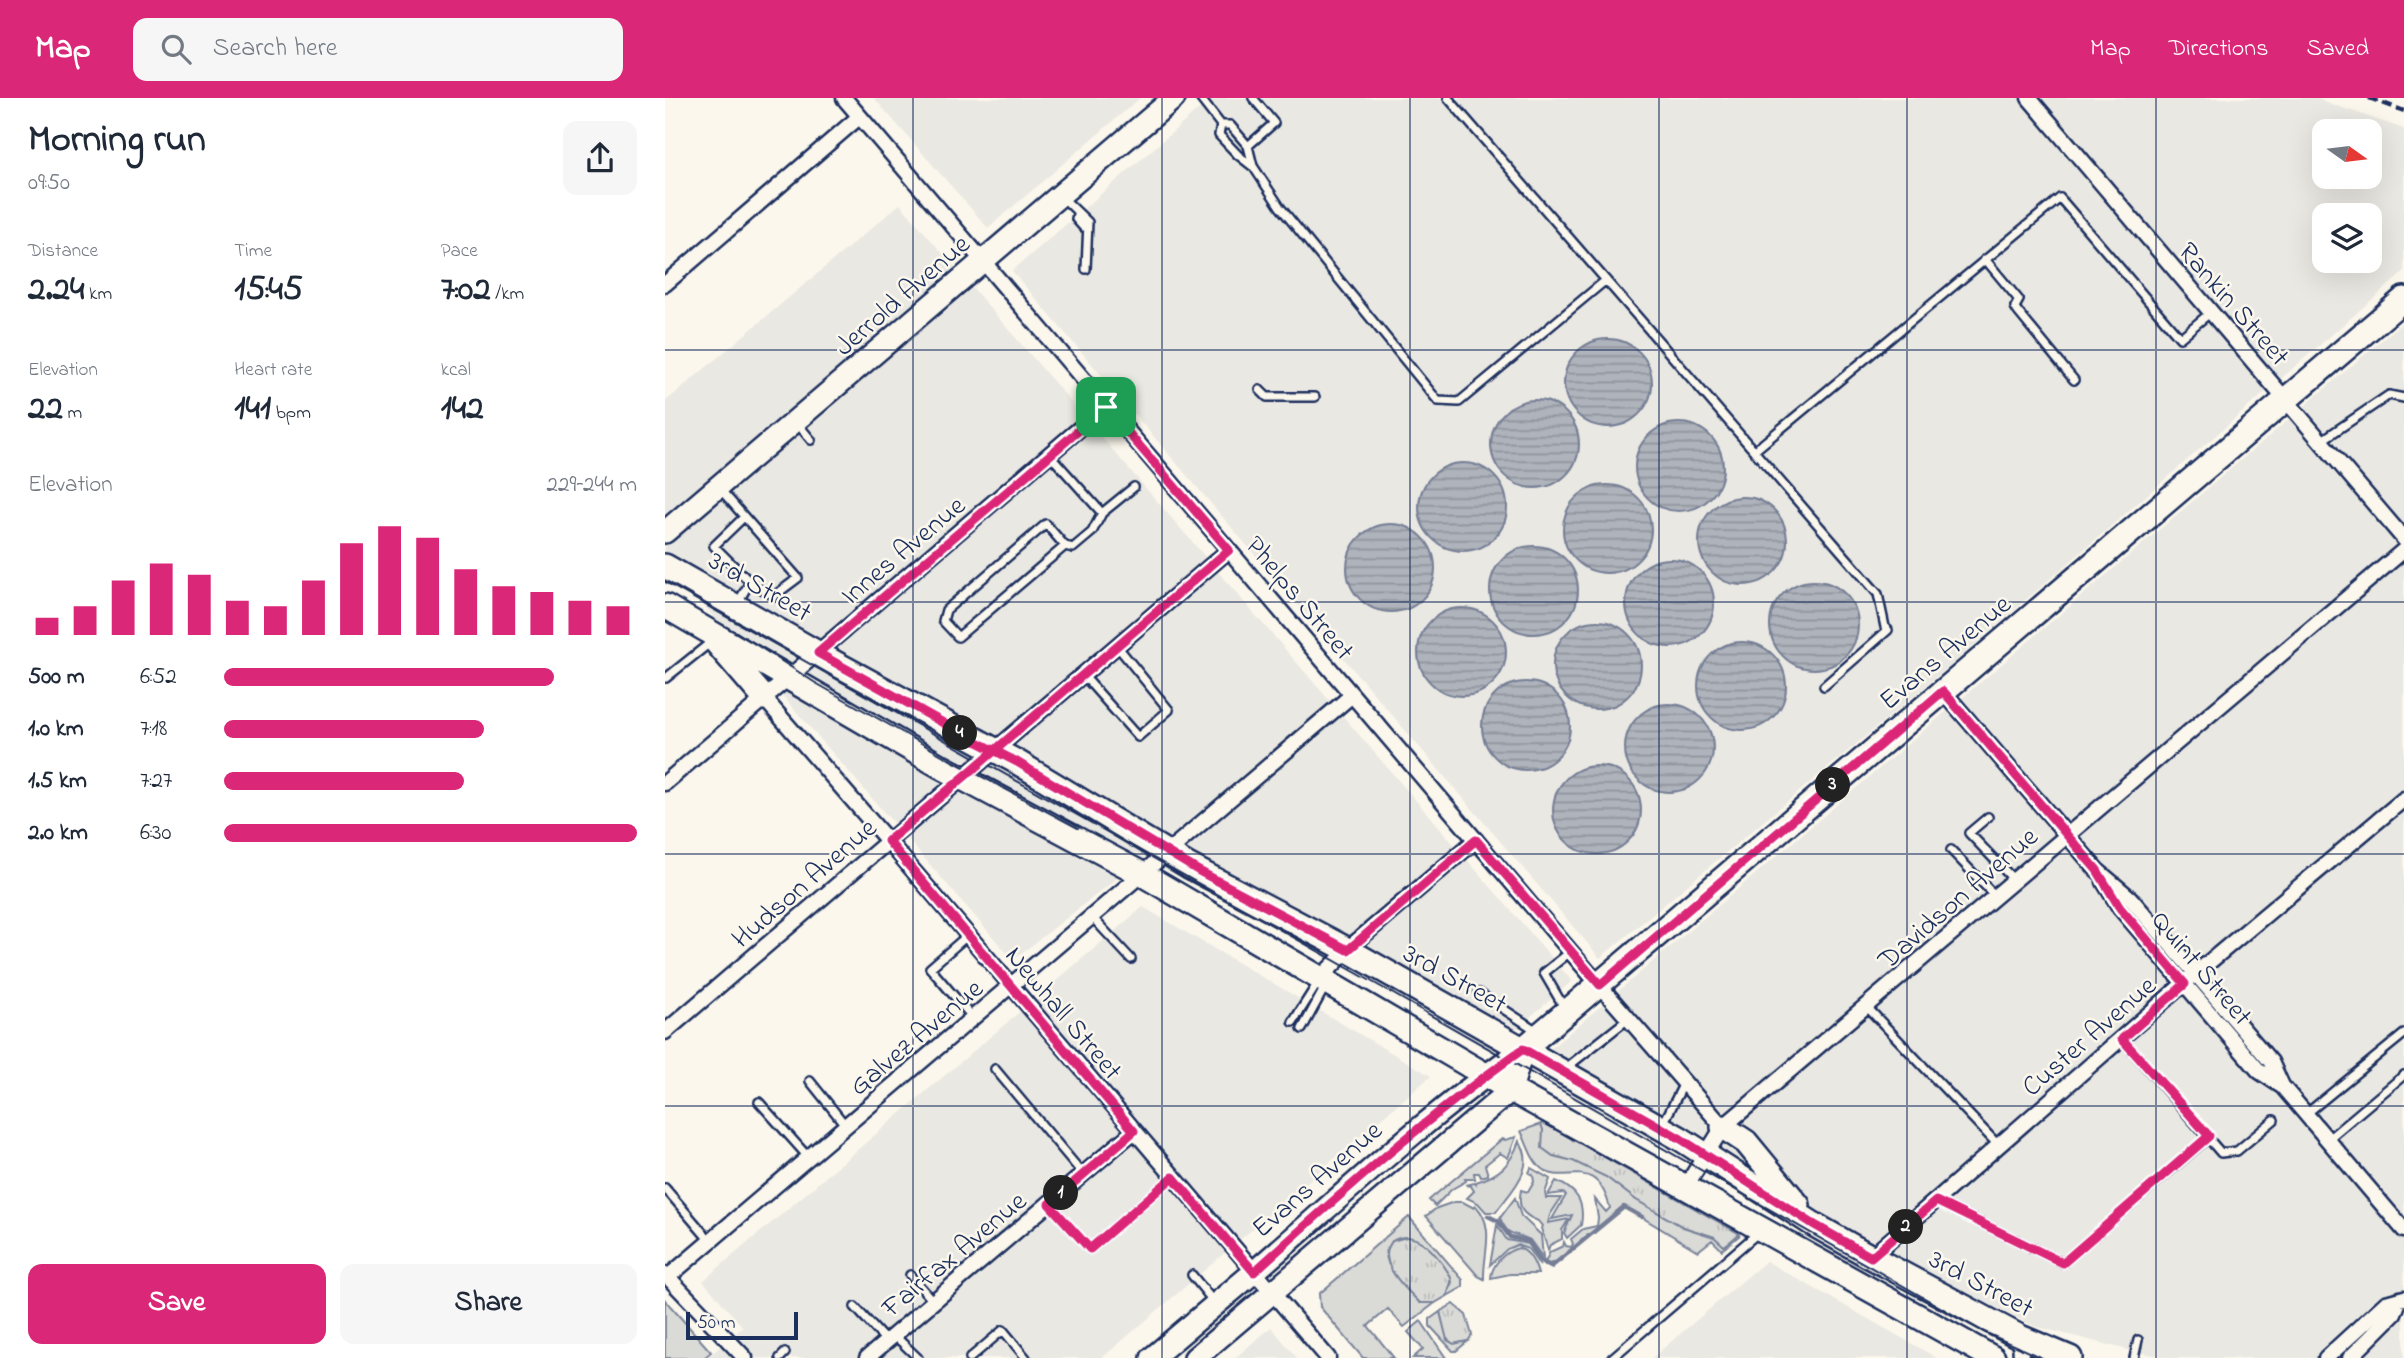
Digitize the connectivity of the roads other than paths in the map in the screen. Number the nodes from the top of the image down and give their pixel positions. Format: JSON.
{"nodes":[{"id":1,"x":843,"y":98,"type":"edge"},
{"id":2,"x":1174,"y":98,"type":"edge"},
{"id":3,"x":1199,"y":98,"type":"edge"},
{"id":4,"x":1253,"y":98,"type":"edge"},
{"id":5,"x":1448,"y":98,"type":"edge"},
{"id":6,"x":2029,"y":98,"type":"edge"},
{"id":7,"x":859,"y":117,"type":"junction"},
{"id":8,"x":1221,"y":125,"type":"junction"},
{"id":9,"x":1248,"y":146,"type":"junction"},
{"id":10,"x":1253,"y":166,"type":"junction"},
{"id":11,"x":1060,"y":196,"type":"junction"},
{"id":12,"x":1985,"y":259,"type":"junction"},
{"id":13,"x":982,"y":261,"type":"junction"},
{"id":14,"x":1087,"y":269,"type":"dead end"},
{"id":15,"x":1606,"y":280,"type":"junction"},
{"id":16,"x":665,"y":284,"type":"edge"},
{"id":17,"x":2404,"y":299,"type":"edge"},
{"id":18,"x":2211,"y":312,"type":"junction"},
{"id":19,"x":2074,"y":380,"type":"dead end"},
{"id":20,"x":1260,"y":390,"type":"dead end"},
{"id":21,"x":1315,"y":397,"type":"dead end"},
{"id":22,"x":2404,"y":398,"type":"edge"},
{"id":23,"x":2285,"y":399,"type":"junction"},
{"id":24,"x":1106,"y":407,"type":"junction"},
{"id":25,"x":795,"y":421,"type":"junction"},
{"id":26,"x":811,"y":440,"type":"dead end"},
{"id":27,"x":2321,"y":441,"type":"junction"},
{"id":28,"x":1754,"y":451,"type":"junction"},
{"id":29,"x":1050,"y":455,"type":"junction"},
{"id":30,"x":718,"y":487,"type":"junction"},
{"id":31,"x":1134,"y":487,"type":"dead end"},
{"id":32,"x":1102,"y":513,"type":"junction"},
{"id":33,"x":744,"y":517,"type":"junction"},
{"id":34,"x":665,"y":532,"type":"edge"},
{"id":35,"x":2404,"y":539,"type":"edge"},
{"id":36,"x":1065,"y":546,"type":"junction"},
{"id":37,"x":1229,"y":550,"type":"junction"},
{"id":38,"x":2404,"y":551,"type":"edge"},
{"id":39,"x":665,"y":566,"type":"edge"},
{"id":40,"x":750,"y":582,"type":"junction"},
{"id":41,"x":737,"y":605,"type":"junction"},
{"id":42,"x":665,"y":606,"type":"edge"},
{"id":43,"x":709,"y":634,"type":"junction"},
{"id":44,"x":1117,"y":646,"type":"junction"},
{"id":45,"x":818,"y":653,"type":"junction"},
{"id":46,"x":1083,"y":675,"type":"junction"},
{"id":47,"x":666,"y":678,"type":"edge"},
{"id":48,"x":788,"y":678,"type":"junction"},
{"id":49,"x":1824,"y":685,"type":"dead end"},
{"id":50,"x":1943,"y":691,"type":"junction"},
{"id":51,"x":1352,"y":695,"type":"junction"},
{"id":52,"x":764,"y":698,"type":"junction"},
{"id":53,"x":995,"y":750,"type":"junction"},
{"id":54,"x":963,"y":778,"type":"junction"},
{"id":55,"x":665,"y":783,"type":"edge"},
{"id":56,"x":2404,"y":799,"type":"edge"},
{"id":57,"x":1988,"y":817,"type":"dead end"},
{"id":58,"x":2066,"y":835,"type":"junction"},
{"id":59,"x":1476,"y":840,"type":"junction"},
{"id":60,"x":888,"y":841,"type":"junction"},
{"id":61,"x":1951,"y":850,"type":"dead end"},
{"id":62,"x":1168,"y":852,"type":"junction"},
{"id":63,"x":1142,"y":874,"type":"junction"},
{"id":64,"x":2014,"y":881,"type":"junction"},
{"id":65,"x":1995,"y":897,"type":"junction"},
{"id":66,"x":1092,"y":917,"type":"junction"},
{"id":67,"x":968,"y":935,"type":"junction"},
{"id":68,"x":1348,"y":950,"type":"junction"},
{"id":69,"x":1571,"y":952,"type":"junction"},
{"id":70,"x":1131,"y":960,"type":"dead end"},
{"id":71,"x":1325,"y":979,"type":"junction"},
{"id":72,"x":2190,"y":979,"type":"junction"},
{"id":73,"x":1600,"y":985,"type":"junction"},
{"id":74,"x":1011,"y":986,"type":"junction"},
{"id":75,"x":1479,"y":993,"type":"dead end"},
{"id":76,"x":1866,"y":1006,"type":"junction"},
{"id":77,"x":1567,"y":1013,"type":"junction"},
{"id":78,"x":973,"y":1018,"type":"junction"},
{"id":79,"x":1629,"y":1019,"type":"junction"},
{"id":80,"x":1293,"y":1023,"type":"dead end"},
{"id":81,"x":1302,"y":1029,"type":"dead end"},
{"id":82,"x":665,"y":1032,"type":"edge"},
{"id":83,"x":1541,"y":1034,"type":"junction"},
{"id":84,"x":2404,"y":1034,"type":"edge"},
{"id":85,"x":2122,"y":1039,"type":"junction"},
{"id":86,"x":1523,"y":1049,"type":"junction"},
{"id":87,"x":995,"y":1069,"type":"dead end"},
{"id":88,"x":1562,"y":1071,"type":"junction"},
{"id":89,"x":1486,"y":1075,"type":"junction"},
{"id":90,"x":2404,"y":1075,"type":"edge"},
{"id":91,"x":810,"y":1081,"type":"dead end"},
{"id":92,"x":1685,"y":1083,"type":"junction"},
{"id":93,"x":1511,"y":1090,"type":"junction"},
{"id":94,"x":759,"y":1102,"type":"dead end"},
{"id":95,"x":2306,"y":1114,"type":"junction"},
{"id":96,"x":2274,"y":1120,"type":"dead end"},
{"id":97,"x":846,"y":1127,"type":"junction"},
{"id":98,"x":1723,"y":1127,"type":"junction"},
{"id":99,"x":1661,"y":1128,"type":"junction"},
{"id":100,"x":1134,"y":1131,"type":"junction"},
{"id":101,"x":2209,"y":1136,"type":"junction"},
{"id":102,"x":2327,"y":1140,"type":"junction"},
{"id":103,"x":1999,"y":1146,"type":"junction"},
{"id":104,"x":1706,"y":1155,"type":"junction"},
{"id":105,"x":810,"y":1158,"type":"junction"},
{"id":106,"x":1083,"y":1174,"type":"junction"},
{"id":107,"x":1173,"y":1177,"type":"junction"},
{"id":108,"x":1686,"y":1186,"type":"junction"},
{"id":109,"x":665,"y":1188,"type":"edge"},
{"id":110,"x":1936,"y":1201,"type":"junction"},
{"id":111,"x":1049,"y":1204,"type":"junction"},
{"id":112,"x":2401,"y":1222,"type":"edge"},
{"id":113,"x":1813,"y":1224,"type":"junction"},
{"id":114,"x":1762,"y":1229,"type":"junction"},
{"id":115,"x":712,"y":1242,"type":"junction"},
{"id":116,"x":1871,"y":1257,"type":"junction"},
{"id":117,"x":1254,"y":1272,"type":"junction"},
{"id":118,"x":910,"y":1275,"type":"dead end"},
{"id":119,"x":1192,"y":1275,"type":"dead end"},
{"id":120,"x":667,"y":1276,"type":"edge"},
{"id":121,"x":1273,"y":1293,"type":"junction"},
{"id":122,"x":2401,"y":1300,"type":"edge"},
{"id":123,"x":933,"y":1301,"type":"junction"},
{"id":124,"x":1215,"y":1305,"type":"junction"},
{"id":125,"x":856,"y":1307,"type":"dead end"},
{"id":126,"x":890,"y":1338,"type":"junction"},
{"id":127,"x":2138,"y":1340,"type":"dead end"},
{"id":128,"x":2021,"y":1348,"type":"edge"},
{"id":129,"x":745,"y":1358,"type":"edge"},
{"id":130,"x":867,"y":1358,"type":"edge"},
{"id":131,"x":918,"y":1358,"type":"edge"},
{"id":132,"x":970,"y":1358,"type":"edge"},
{"id":133,"x":1026,"y":1358,"type":"edge"},
{"id":134,"x":1152,"y":1358,"type":"edge"},
{"id":135,"x":1195,"y":1358,"type":"edge"},
{"id":136,"x":1328,"y":1358,"type":"edge"},
{"id":137,"x":1612,"y":1358,"type":"edge"},
{"id":138,"x":1992,"y":1358,"type":"edge"},
{"id":139,"x":2070,"y":1358,"type":"edge"},
{"id":140,"x":2134,"y":1358,"type":"edge"},
{"id":141,"x":2326,"y":1358,"type":"edge"},
{"id":142,"x":2350,"y":1358,"type":"edge"}],
"edges":[{"from":1,"to":7,"type":"street","name":"Phelps Street"},
{"from":2,"to":11,"type":"main road","name":"Jerrold Avenue"},
{"from":3,"to":8,"type":"lane"},
{"from":4,"to":9,"type":"lane"},
{"from":5,"to":15,"type":"lane"},
{"from":6,"to":18,"type":"street","name":"Rankin Street"},
{"from":7,"to":13,"type":"street","name":"Phelps Street"},
{"from":7,"to":16,"type":"street"},
{"from":8,"to":9,"type":"lane"},
{"from":8,"to":10,"type":"lane"},
{"from":9,"to":10,"type":"lane"},
{"from":10,"to":15,"type":"lane"},
{"from":11,"to":13,"type":"main road","name":"Jerrold Avenue"},
{"from":11,"to":14,"type":"lane"},
{"from":12,"to":18,"type":"lane"},
{"from":12,"to":19,"type":"lane"},
{"from":12,"to":28,"type":"lane"},
{"from":13,"to":24,"type":"street","name":"Phelps Street"},
{"from":13,"to":25,"type":"main road","name":"Jerrold Avenue"},
{"from":15,"to":28,"type":"lane"},
{"from":17,"to":23,"type":"main road","name":"Evans Avenue"},
{"from":18,"to":23,"type":"street","name":"Rankin Street"},
{"from":20,"to":21,"type":"lane"},
{"from":22,"to":27,"type":"lane"},
{"from":23,"to":27,"type":"street","name":"Rankin Street"},
{"from":23,"to":50,"type":"main road","name":"Evans Avenue"},
{"from":24,"to":29,"type":"street","name":"Innes Avenue"},
{"from":24,"to":37,"type":"street","name":"Phelps Street"},
{"from":25,"to":26,"type":"lane"},
{"from":25,"to":30,"type":"main road","name":"Jerrold Avenue"},
{"from":27,"to":35,"type":"street","name":"Rankin Street"},
{"from":28,"to":49,"type":"lane"},
{"from":29,"to":32,"type":"lane"},
{"from":29,"to":45,"type":"street","name":"Innes Avenue"},
{"from":30,"to":33,"type":"lane"},
{"from":30,"to":34,"type":"main road","name":"Jerrold Avenue"},
{"from":31,"to":32,"type":"lane"},
{"from":32,"to":36,"type":"lane"},
{"from":33,"to":40,"type":"lane"},
{"from":33,"to":40,"type":"lane"},
{"from":36,"to":36,"type":"lane"},
{"from":37,"to":44,"type":"street","name":"Hudson Avenue"},
{"from":37,"to":51,"type":"street","name":"Phelps Street"},
{"from":38,"to":58,"type":"street","name":"Davidson Avenue"},
{"from":39,"to":41,"type":"main road","name":"3rd Street"},
{"from":40,"to":41,"type":"lane"},
{"from":41,"to":45,"type":"main road","name":"3rd Street"},
{"from":42,"to":43,"type":"main road"},
{"from":43,"to":47,"type":"lane"},
{"from":43,"to":48,"type":"main road"},
{"from":43,"to":52,"type":"main road"},
{"from":44,"to":46,"type":"street","name":"Hudson Avenue"},
{"from":44,"to":46,"type":"lane"},
{"from":45,"to":48,"type":"street","name":"Innes Avenue"},
{"from":45,"to":53,"type":"main road","name":"3rd Street"},
{"from":46,"to":53,"type":"street","name":"Hudson Avenue"},
{"from":48,"to":52,"type":"street","name":"Innes Avenue"},
{"from":48,"to":54,"type":"main road"},
{"from":50,"to":58,"type":"street","name":"Quint Street"},
{"from":50,"to":73,"type":"main road","name":"Evans Avenue"},
{"from":51,"to":59,"type":"street","name":"Phelps Street"},
{"from":51,"to":62,"type":"street","name":"Galvez Avenue"},
{"from":52,"to":55,"type":"street","name":"Innes Avenue"},
{"from":52,"to":60,"type":"street","name":"Newhall Street"},
{"from":53,"to":54,"type":"street","name":"Hudson Avenue"},
{"from":53,"to":62,"type":"main road","name":"3rd Street"},
{"from":54,"to":60,"type":"street","name":"Hudson Avenue"},
{"from":54,"to":63,"type":"main road"},
{"from":56,"to":72,"type":"street","name":"Custer Avenue"},
{"from":57,"to":64,"type":"lane"},
{"from":58,"to":64,"type":"street","name":"Davidson Avenue"},
{"from":58,"to":72,"type":"street","name":"Quint Street"},
{"from":59,"to":68,"type":"street"},
{"from":59,"to":69,"type":"street","name":"Phelps Street"},
{"from":60,"to":67,"type":"street","name":"Newhall Street"},
{"from":60,"to":82,"type":"street","name":"Hudson Avenue"},
{"from":61,"to":65,"type":"lane"},
{"from":62,"to":63,"type":"street","name":"Galvez Avenue"},
{"from":62,"to":68,"type":"main road","name":"3rd Street"},
{"from":63,"to":66,"type":"street","name":"Galvez Avenue"},
{"from":63,"to":71,"type":"main road"},
{"from":64,"to":65,"type":"street","name":"Davidson Avenue"},
{"from":65,"to":76,"type":"street","name":"Davidson Avenue"},
{"from":66,"to":70,"type":"lane"},
{"from":66,"to":74,"type":"street","name":"Galvez Avenue"},
{"from":67,"to":74,"type":"street","name":"Newhall Street"},
{"from":67,"to":78,"type":"lane"},
{"from":68,"to":71,"type":"street"},
{"from":68,"to":86,"type":"main road","name":"3rd Street"},
{"from":69,"to":73,"type":"street","name":"Phelps Street"},
{"from":69,"to":77,"type":"lane"},
{"from":71,"to":80,"type":"lane"},
{"from":71,"to":81,"type":"lane"},
{"from":71,"to":89,"type":"main road"},
{"from":72,"to":85,"type":"street","name":"Custer Avenue"},
{"from":72,"to":95,"type":"street","name":"Quint Street"},
{"from":73,"to":77,"type":"main road","name":"Evans Avenue"},
{"from":73,"to":79,"type":"street","name":"Phelps Street"},
{"from":74,"to":78,"type":"street","name":"Galvez Avenue"},
{"from":74,"to":100,"type":"street","name":"Newhall Street"},
{"from":75,"to":83,"type":"lane"},
{"from":76,"to":98,"type":"street","name":"Davidson Avenue"},
{"from":76,"to":103,"type":"lane"},
{"from":77,"to":83,"type":"main road","name":"Evans Avenue"},
{"from":78,"to":97,"type":"street","name":"Galvez Avenue"},
{"from":79,"to":88,"type":"lane"},
{"from":79,"to":92,"type":"street","name":"Phelps Street"},
{"from":83,"to":86,"type":"main road","name":"Evans Avenue"},
{"from":84,"to":95,"type":"lane"},
{"from":85,"to":101,"type":"lane"},
{"from":85,"to":103,"type":"street","name":"Custer Avenue"},
{"from":86,"to":88,"type":"main road","name":"3rd Street"},
{"from":86,"to":89,"type":"main road","name":"Evans Avenue"},
{"from":86,"to":93,"type":"main road"},
{"from":87,"to":106,"type":"lane"},
{"from":88,"to":99,"type":"main road","name":"3rd Street"},
{"from":89,"to":93,"type":"main road"},
{"from":89,"to":117,"type":"main road","name":"Evans Avenue"},
{"from":90,"to":102,"type":"lane"},
{"from":91,"to":97,"type":"lane"},
{"from":92,"to":98,"type":"street","name":"Phelps Street"},
{"from":92,"to":99,"type":"lane"},
{"from":93,"to":108,"type":"main road"},
{"from":93,"to":121,"type":"main road"},
{"from":94,"to":105,"type":"lane"},
{"from":95,"to":102,"type":"street","name":"Quint Street"},
{"from":96,"to":101,"type":"lane"},
{"from":97,"to":105,"type":"street","name":"Galvez Avenue"},
{"from":98,"to":104,"type":"street","name":"Davidson Avenue"},
{"from":98,"to":113,"type":"main road"},
{"from":99,"to":104,"type":"main road","name":"3rd Street"},
{"from":100,"to":106,"type":"street","name":"Fairfax Avenue"},
{"from":100,"to":107,"type":"street","name":"Newhall Street"},
{"from":101,"to":110,"type":"lane"},
{"from":102,"to":112,"type":"street","name":"Quint Street"},
{"from":103,"to":110,"type":"street","name":"Custer Avenue"},
{"from":104,"to":108,"type":"street","name":"Davidson Avenue"},
{"from":104,"to":113,"type":"main road","name":"3rd Street"},
{"from":105,"to":115,"type":"street","name":"Galvez Avenue"},
{"from":106,"to":111,"type":"street","name":"Fairfax Avenue"},
{"from":107,"to":111,"type":"lane"},
{"from":107,"to":117,"type":"street","name":"Newhall Street"},
{"from":108,"to":114,"type":"main road"},
{"from":109,"to":115,"type":"lane"},
{"from":110,"to":116,"type":"street","name":"Custer Avenue"},
{"from":111,"to":123,"type":"street","name":"Fairfax Avenue"},
{"from":113,"to":116,"type":"main road","name":"3rd Street"},
{"from":114,"to":137,"type":"lane"},
{"from":114,"to":138,"type":"main road"},
{"from":115,"to":120,"type":"street","name":"Galvez Avenue"},
{"from":116,"to":128,"type":"main road","name":"3rd Street"},
{"from":117,"to":121,"type":"street","name":"Newhall Street"},
{"from":117,"to":124,"type":"main road","name":"Evans Avenue"},
{"from":118,"to":123,"type":"lane"},
{"from":119,"to":124,"type":"lane"},
{"from":120,"to":129,"type":"street"},
{"from":121,"to":135,"type":"main road"},
{"from":121,"to":136,"type":"street","name":"Newhall Street"},
{"from":122,"to":141,"type":"street"},
{"from":122,"to":142,"type":"street"},
{"from":123,"to":126,"type":"street","name":"Fairfax Avenue"},
{"from":124,"to":134,"type":"main road","name":"Evans Avenue"},
{"from":125,"to":126,"type":"lane"},
{"from":126,"to":130,"type":"street","name":"Fairfax Avenue"},
{"from":126,"to":131,"type":"lane"},
{"from":127,"to":140,"type":"lane"},
{"from":128,"to":139,"type":"main road","name":"3rd Street"},
{"from":132,"to":133,"type":"lane"}]}
